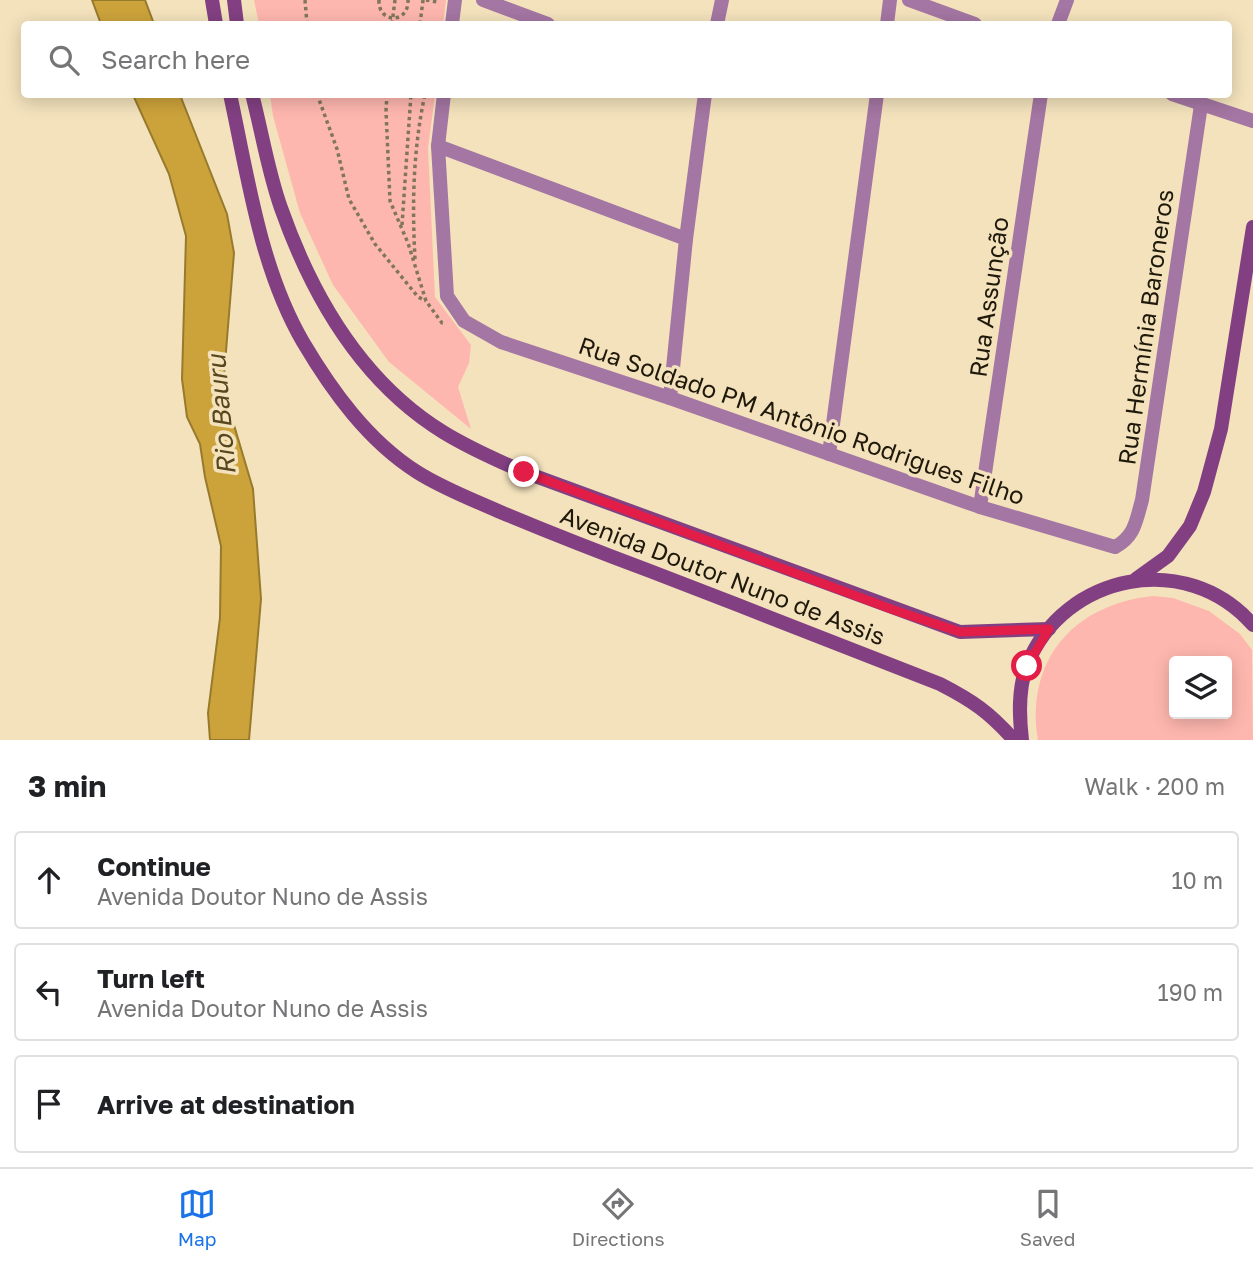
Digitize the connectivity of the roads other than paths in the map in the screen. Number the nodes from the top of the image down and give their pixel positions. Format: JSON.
{"nodes":[{"id":1,"x":212,"y":0,"type":"edge"},
{"id":2,"x":234,"y":0,"type":"edge"},
{"id":3,"x":455,"y":0,"type":"edge"},
{"id":4,"x":483,"y":0,"type":"edge"},
{"id":5,"x":722,"y":0,"type":"edge"},
{"id":6,"x":890,"y":0,"type":"edge"},
{"id":7,"x":909,"y":0,"type":"edge"},
{"id":8,"x":1067,"y":0,"type":"edge"},
{"id":9,"x":216,"y":21,"type":"edge"},
{"id":10,"x":237,"y":21,"type":"edge"},
{"id":11,"x":452,"y":21,"type":"edge"},
{"id":12,"x":540,"y":21,"type":"edge"},
{"id":13,"x":718,"y":21,"type":"edge"},
{"id":14,"x":887,"y":21,"type":"edge"},
{"id":15,"x":967,"y":21,"type":"edge"},
{"id":16,"x":1059,"y":21,"type":"edge"},
{"id":17,"x":231,"y":98,"type":"edge"},
{"id":18,"x":253,"y":98,"type":"edge"},
{"id":19,"x":444,"y":98,"type":"edge"},
{"id":20,"x":704,"y":98,"type":"edge"},
{"id":21,"x":876,"y":98,"type":"edge"},
{"id":22,"x":1040,"y":98,"type":"edge"},
{"id":23,"x":1183,"y":98,"type":"edge"},
{"id":24,"x":1201,"y":105,"type":"junction"},
{"id":25,"x":1253,"y":121,"type":"edge"},
{"id":26,"x":438,"y":146,"type":"junction"},
{"id":27,"x":1253,"y":227,"type":"edge"},
{"id":28,"x":686,"y":239,"type":"junction"},
{"id":29,"x":670,"y":398,"type":"junction"},
{"id":30,"x":829,"y":454,"type":"junction"},
{"id":31,"x":980,"y":507,"type":"junction"},
{"id":32,"x":1115,"y":547,"type":"joint"},
{"id":33,"x":1136,"y":579,"type":"junction"},
{"id":34,"x":1251,"y":616,"type":"edge"},
{"id":35,"x":1049,"y":629,"type":"junction"},
{"id":36,"x":1014,"y":740,"type":"edge"},
{"id":37,"x":1022,"y":740,"type":"edge"}],
"edges":[{"from":1,"to":9,"type":"main road"},
{"from":2,"to":10,"type":"main road"},
{"from":3,"to":11,"type":"street"},
{"from":4,"to":12,"type":"street"},
{"from":5,"to":13,"type":"street"},
{"from":6,"to":14,"type":"street"},
{"from":7,"to":15,"type":"street"},
{"from":8,"to":16,"type":"street"},
{"from":17,"to":36,"type":"main road","name":"Avenida Doutor Nuno de Assis"},
{"from":18,"to":35,"type":"main road","name":"Avenida Doutor Nuno de Assis"},
{"from":19,"to":26,"type":"street"},
{"from":20,"to":28,"type":"street"},
{"from":21,"to":30,"type":"street"},
{"from":22,"to":31,"type":"street","name":"Rua Assunção"},
{"from":23,"to":24,"type":"street"},
{"from":24,"to":25,"type":"street"},
{"from":24,"to":32,"type":"street","name":"Rua Hermínia Baroneros"},
{"from":26,"to":28,"type":"street"},
{"from":26,"to":29,"type":"street","name":"Rua Soldado PM Antônio Rodrigues Filho"},
{"from":27,"to":33,"type":"main road"},
{"from":28,"to":29,"type":"street"},
{"from":29,"to":30,"type":"street","name":"Rua Soldado PM Antônio Rodrigues Filho"},
{"from":30,"to":31,"type":"street","name":"Rua Soldado PM Antônio Rodrigues Filho"},
{"from":31,"to":32,"type":"street","name":"Rua Soldado PM Antônio Rodrigues Filho"},
{"from":33,"to":34,"type":"main road"},
{"from":33,"to":35,"type":"main road"},
{"from":35,"to":37,"type":"main road"}]}
